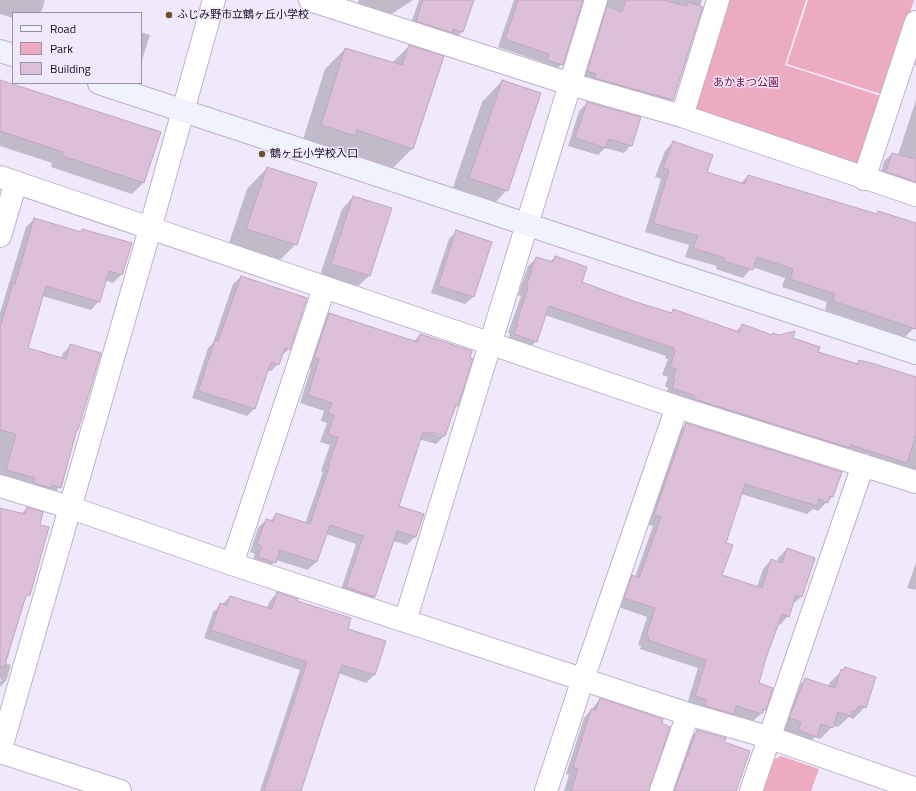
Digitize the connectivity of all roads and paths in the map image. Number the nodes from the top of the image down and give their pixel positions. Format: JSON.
{"nodes":[{"id":1,"x":214,"y":0,"type":"edge"},
{"id":2,"x":310,"y":0,"type":"edge"},
{"id":3,"x":596,"y":0,"type":"edge"},
{"id":4,"x":718,"y":0,"type":"edge"},
{"id":5,"x":916,"y":22,"type":"edge"},
{"id":6,"x":0,"y":51,"type":"edge"},
{"id":7,"x":12,"y":55,"type":"edge"},
{"id":8,"x":102,"y":84,"type":"edge"},
{"id":9,"x":570,"y":84,"type":"junction"},
{"id":10,"x":182,"y":110,"type":"junction"},
{"id":11,"x":682,"y":116,"type":"junction"},
{"id":12,"x":8,"y":179,"type":"edge"},
{"id":13,"x":864,"y":179,"type":"junction"},
{"id":14,"x":916,"y":195,"type":"edge"},
{"id":15,"x":527,"y":224,"type":"junction"},
{"id":16,"x":150,"y":229,"type":"junction"},
{"id":17,"x":0,"y":236,"type":"edge"},
{"id":18,"x":324,"y":288,"type":"junction"},
{"id":19,"x":491,"y":342,"type":"junction"},
{"id":20,"x":916,"y":353,"type":"edge"},
{"id":21,"x":677,"y":407,"type":"junction"},
{"id":22,"x":862,"y":465,"type":"junction"},
{"id":23,"x":916,"y":482,"type":"edge"},
{"id":24,"x":0,"y":486,"type":"edge"},
{"id":25,"x":70,"y":507,"type":"junction"},
{"id":26,"x":232,"y":564,"type":"junction"},
{"id":27,"x":405,"y":621,"type":"junction"},
{"id":28,"x":583,"y":679,"type":"junction"},
{"id":29,"x":688,"y":714,"type":"junction"},
{"id":30,"x":768,"y":737,"type":"junction"},
{"id":31,"x":0,"y":752,"type":"edge"},
{"id":32,"x":916,"y":789,"type":"edge"},
{"id":33,"x":120,"y":791,"type":"edge"},
{"id":34,"x":546,"y":791,"type":"edge"},
{"id":35,"x":661,"y":791,"type":"edge"},
{"id":36,"x":751,"y":791,"type":"edge"}],
"edges":[{"from":1,"to":10,"type":"street"},
{"from":2,"to":9,"type":"street"},
{"from":3,"to":9,"type":"street"},
{"from":4,"to":11,"type":"street"},
{"from":5,"to":13,"type":"street"},
{"from":6,"to":7,"type":"street"},
{"from":8,"to":10,"type":"street"},
{"from":9,"to":11,"type":"street"},
{"from":9,"to":15,"type":"street"},
{"from":10,"to":15,"type":"street"},
{"from":10,"to":16,"type":"street"},
{"from":11,"to":13,"type":"street"},
{"from":12,"to":16,"type":"street"},
{"from":12,"to":17,"type":"street"},
{"from":13,"to":14,"type":"street"},
{"from":15,"to":19,"type":"street"},
{"from":15,"to":20,"type":"street"},
{"from":16,"to":18,"type":"street"},
{"from":16,"to":25,"type":"street"},
{"from":18,"to":19,"type":"street"},
{"from":18,"to":26,"type":"street"},
{"from":19,"to":21,"type":"street"},
{"from":19,"to":27,"type":"street"},
{"from":21,"to":22,"type":"street"},
{"from":21,"to":28,"type":"street"},
{"from":22,"to":23,"type":"street"},
{"from":22,"to":30,"type":"street"},
{"from":24,"to":25,"type":"street"},
{"from":25,"to":26,"type":"street"},
{"from":25,"to":31,"type":"street"},
{"from":26,"to":27,"type":"street"},
{"from":27,"to":28,"type":"street"},
{"from":28,"to":29,"type":"street"},
{"from":28,"to":34,"type":"street"},
{"from":29,"to":30,"type":"street"},
{"from":29,"to":35,"type":"street"},
{"from":30,"to":32,"type":"street"},
{"from":30,"to":36,"type":"street"},
{"from":31,"to":33,"type":"street"}]}
